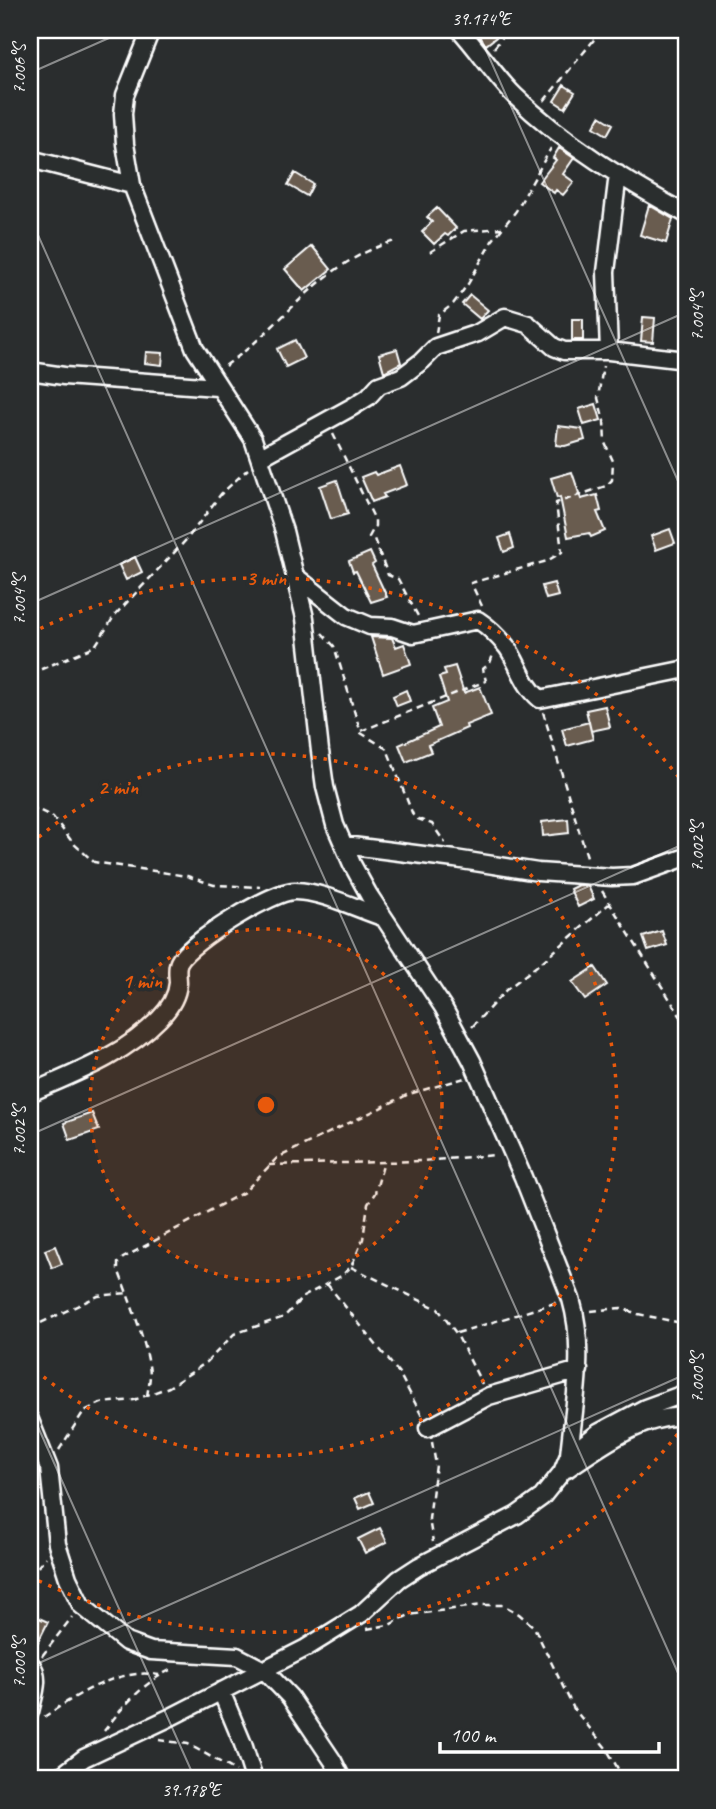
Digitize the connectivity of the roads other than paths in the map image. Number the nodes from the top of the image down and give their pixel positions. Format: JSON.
{"nodes":[{"id":1,"x":151,"y":30,"type":"edge"},
{"id":2,"x":460,"y":30,"type":"edge"},
{"id":3,"x":30,"y":159,"type":"edge"},
{"id":4,"x":618,"y":174,"type":"junction"},
{"id":5,"x":132,"y":185,"type":"junction"},
{"id":6,"x":686,"y":214,"type":"edge"},
{"id":7,"x":605,"y":352,"type":"junction"},
{"id":8,"x":686,"y":360,"type":"edge"},
{"id":9,"x":30,"y":371,"type":"edge"},
{"id":10,"x":214,"y":381,"type":"junction"},
{"id":11,"x":261,"y":457,"type":"junction"},
{"id":12,"x":295,"y":576,"type":"junction"},
{"id":13,"x":686,"y":669,"type":"edge"},
{"id":14,"x":344,"y":845,"type":"junction"},
{"id":15,"x":686,"y":857,"type":"edge"},
{"id":16,"x":382,"y":917,"type":"junction"},
{"id":17,"x":30,"y":1093,"type":"edge"},
{"id":18,"x":579,"y":1370,"type":"junction"},
{"id":19,"x":686,"y":1393,"type":"edge"},
{"id":20,"x":686,"y":1417,"type":"edge"},
{"id":21,"x":30,"y":1420,"type":"edge"},
{"id":22,"x":428,"y":1428,"type":"road end"},
{"id":23,"x":569,"y":1455,"type":"junction"},
{"id":24,"x":562,"y":1472,"type":"junction"},
{"id":25,"x":32,"y":1665,"type":"edge"},
{"id":26,"x":264,"y":1670,"type":"junction"},
{"id":27,"x":222,"y":1691,"type":"junction"},
{"id":28,"x":35,"y":1716,"type":"edge"},
{"id":29,"x":247,"y":1776,"type":"edge"},
{"id":30,"x":57,"y":1779,"type":"edge"},
{"id":31,"x":342,"y":1779,"type":"edge"}],
"edges":[{"from":1,"to":5,"type":"street"},
{"from":2,"to":4,"type":"street"},
{"from":3,"to":5,"type":"street"},
{"from":4,"to":6,"type":"street"},
{"from":4,"to":7,"type":"street"},
{"from":5,"to":10,"type":"street"},
{"from":7,"to":8,"type":"street"},
{"from":7,"to":11,"type":"street"},
{"from":9,"to":10,"type":"street"},
{"from":10,"to":11,"type":"street"},
{"from":11,"to":12,"type":"street"},
{"from":12,"to":13,"type":"street"},
{"from":12,"to":14,"type":"street"},
{"from":14,"to":15,"type":"street"},
{"from":14,"to":16,"type":"street"},
{"from":16,"to":17,"type":"street"},
{"from":16,"to":18,"type":"street"},
{"from":18,"to":22,"type":"street"},
{"from":18,"to":23,"type":"street"},
{"from":19,"to":23,"type":"street"},
{"from":20,"to":24,"type":"street"},
{"from":21,"to":26,"type":"street"},
{"from":23,"to":24,"type":"street"},
{"from":24,"to":26,"type":"street"},
{"from":25,"to":28,"type":"street"},
{"from":26,"to":27,"type":"street"},
{"from":26,"to":31,"type":"street"},
{"from":27,"to":29,"type":"street"},
{"from":27,"to":30,"type":"street"}]}
